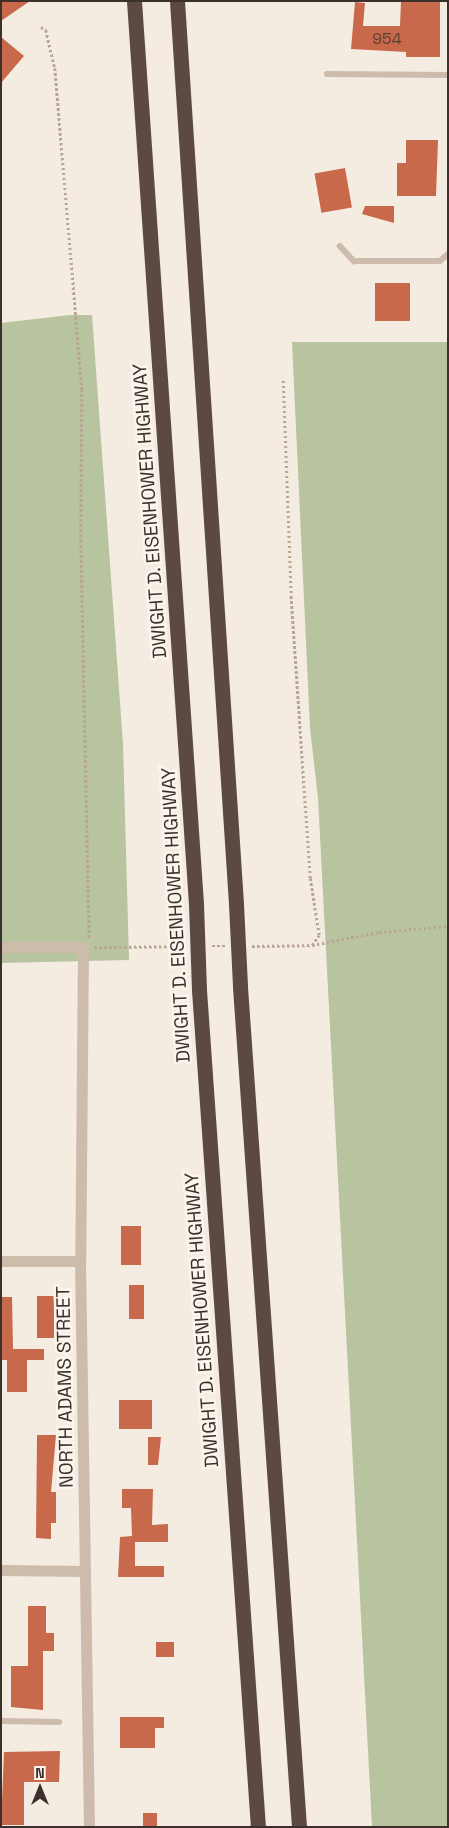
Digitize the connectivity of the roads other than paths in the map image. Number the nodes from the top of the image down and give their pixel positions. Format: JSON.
{"nodes":[{"id":1,"x":134,"y":1,"type":"edge"},
{"id":2,"x":177,"y":1,"type":"edge"},
{"id":3,"x":327,"y":74,"type":"dead end"},
{"id":4,"x":448,"y":75,"type":"edge"},
{"id":5,"x":340,"y":246,"type":"dead end"},
{"id":6,"x":448,"y":254,"type":"edge"},
{"id":7,"x":1,"y":948,"type":"edge"},
{"id":8,"x":1,"y":1261,"type":"edge"},
{"id":9,"x":80,"y":1261,"type":"junction"},
{"id":10,"x":1,"y":1570,"type":"edge"},
{"id":11,"x":86,"y":1571,"type":"junction"},
{"id":12,"x":291,"y":1697,"type":"junction"},
{"id":13,"x":1,"y":1721,"type":"edge"},
{"id":14,"x":58,"y":1722,"type":"dead end"},
{"id":15,"x":90,"y":1827,"type":"edge"},
{"id":16,"x":256,"y":1827,"type":"edge"},
{"id":17,"x":299,"y":1827,"type":"edge"},
{"id":18,"x":305,"y":1827,"type":"edge"}],
"edges":[{"from":1,"to":16,"type":"highway","name":"DWIGHT D. EISENHOWER HIGHWAY","bridge":true},
{"from":2,"to":12,"type":"highway","bridge":true},
{"from":3,"to":4,"type":"lane"},
{"from":5,"to":6,"type":"lane"},
{"from":7,"to":9,"type":"street","name":"NORTH ADAMS STREET"},
{"from":8,"to":9,"type":"street"},
{"from":9,"to":11,"type":"street","name":"NORTH ADAMS STREET"},
{"from":10,"to":11,"type":"street"},
{"from":11,"to":15,"type":"street","name":"NORTH ADAMS STREET"},
{"from":12,"to":17,"type":"highway"},
{"from":12,"to":18,"type":"highway"},
{"from":13,"to":14,"type":"lane"}]}
